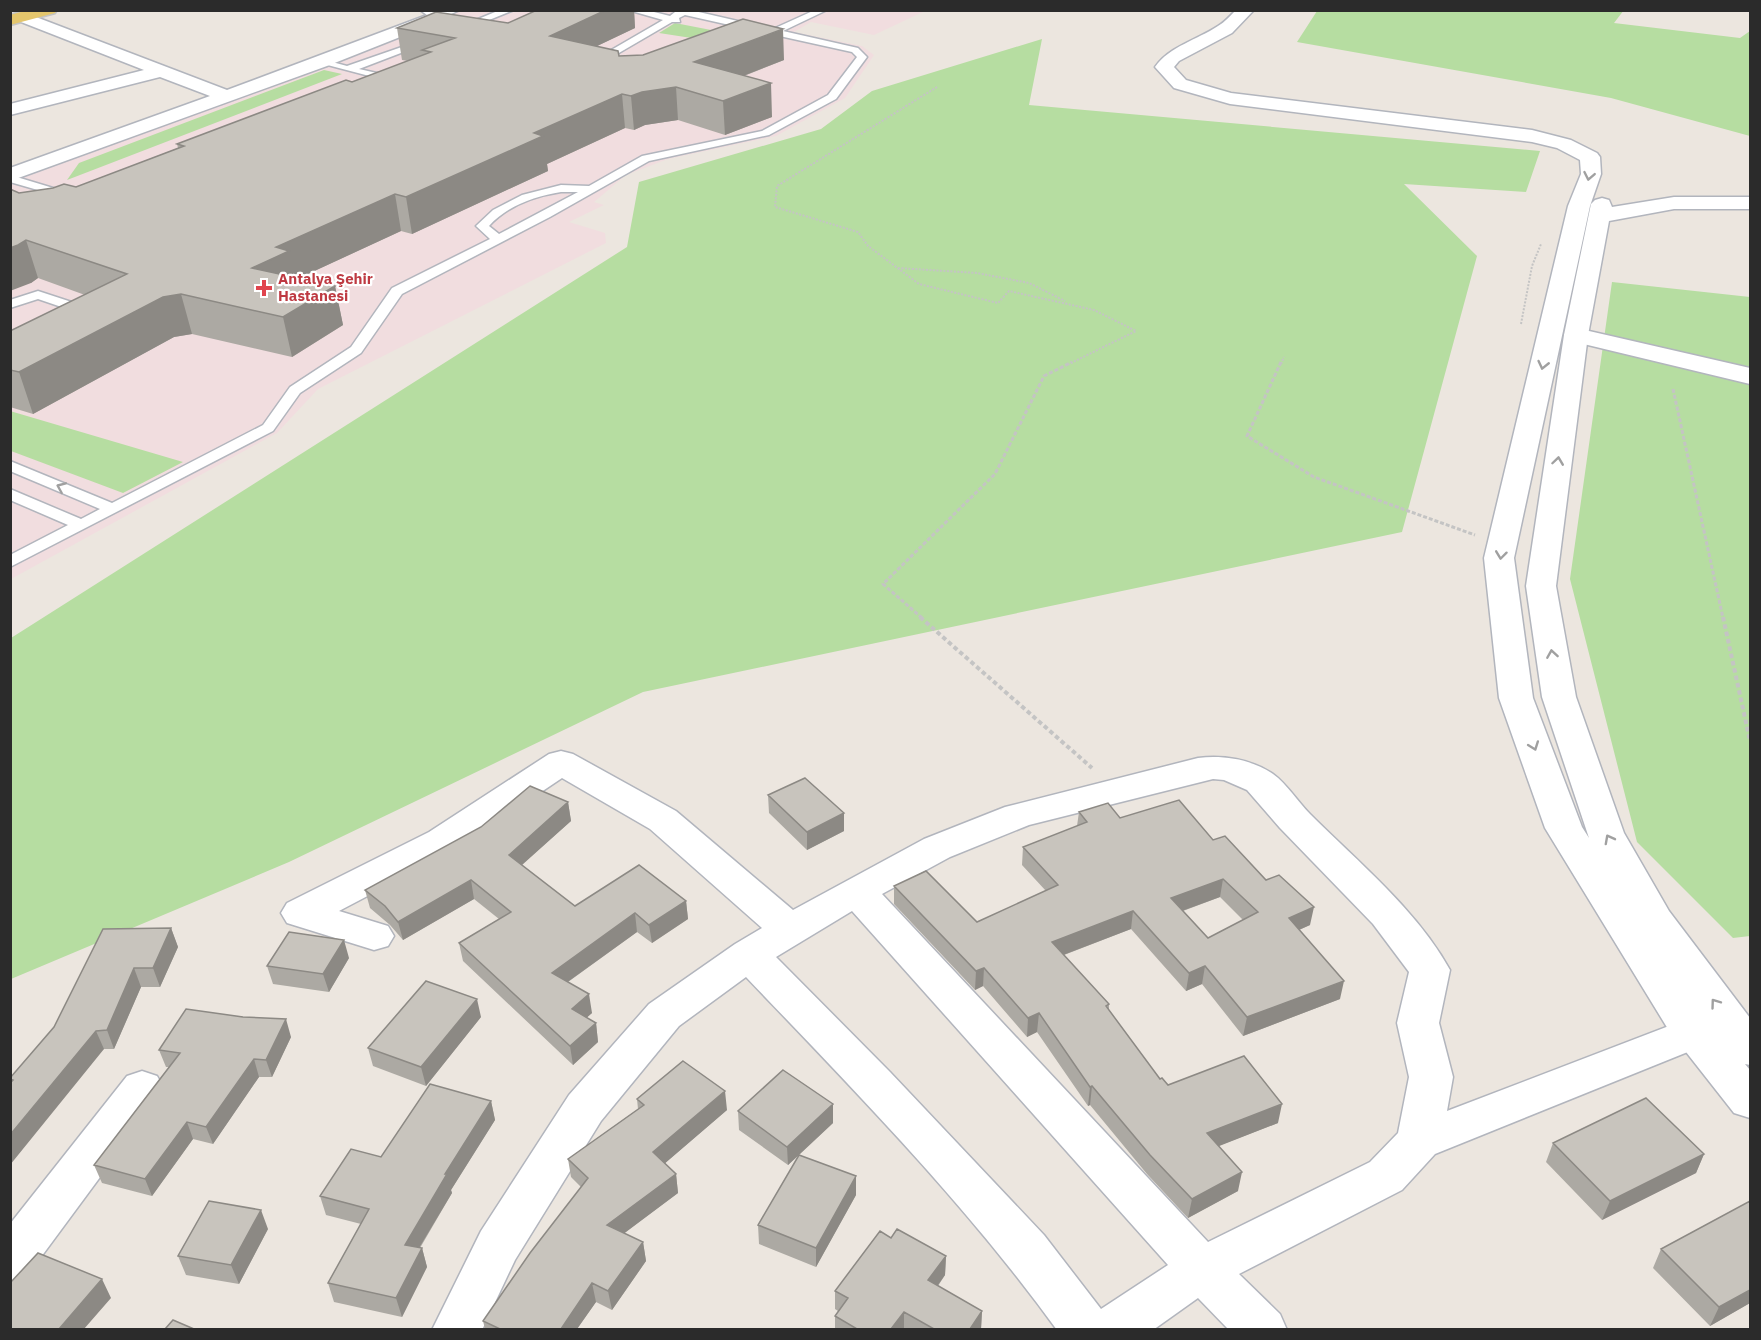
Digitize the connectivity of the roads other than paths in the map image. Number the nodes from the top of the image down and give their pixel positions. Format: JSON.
{"nodes":[{"id":1,"x":49,"y":10,"type":"edge"},
{"id":2,"x":401,"y":10,"type":"edge"},
{"id":3,"x":510,"y":10,"type":"edge"},
{"id":4,"x":632,"y":10,"type":"edge"},
{"id":5,"x":823,"y":10,"type":"edge"},
{"id":6,"x":1246,"y":10,"type":"edge"},
{"id":7,"x":1261,"y":10,"type":"edge"},
{"id":8,"x":679,"y":13,"type":"edge"},
{"id":9,"x":18,"y":15,"type":"edge"},
{"id":10,"x":438,"y":19,"type":"edge"},
{"id":11,"x":456,"y":30,"type":"edge"},
{"id":12,"x":771,"y":33,"type":"junction"},
{"id":13,"x":752,"y":40,"type":"edge"},
{"id":14,"x":321,"y":62,"type":"junction"},
{"id":15,"x":605,"y":66,"type":"edge"},
{"id":16,"x":348,"y":69,"type":"junction"},
{"id":17,"x":161,"y":71,"type":"junction"},
{"id":18,"x":380,"y":90,"type":"edge"},
{"id":19,"x":227,"y":96,"type":"junction"},
{"id":20,"x":10,"y":110,"type":"edge"},
{"id":21,"x":13,"y":173,"type":"edge"},
{"id":22,"x":592,"y":189,"type":"junction"},
{"id":23,"x":55,"y":191,"type":"junction"},
{"id":24,"x":33,"y":196,"type":"edge"},
{"id":25,"x":85,"y":200,"type":"edge"},
{"id":26,"x":1750,"y":203,"type":"edge"},
{"id":27,"x":1599,"y":217,"type":"junction"},
{"id":28,"x":498,"y":240,"type":"junction"},
{"id":29,"x":10,"y":304,"type":"edge"},
{"id":30,"x":75,"y":324,"type":"edge"},
{"id":31,"x":1576,"y":335,"type":"junction"},
{"id":32,"x":1750,"y":376,"type":"edge"},
{"id":33,"x":10,"y":465,"type":"edge"},
{"id":34,"x":10,"y":494,"type":"edge"},
{"id":35,"x":111,"y":508,"type":"junction"},
{"id":36,"x":81,"y":525,"type":"junction"},
{"id":37,"x":10,"y":562,"type":"edge"},
{"id":38,"x":856,"y":891,"type":"junction"},
{"id":39,"x":790,"y":930,"type":"junction"},
{"id":40,"x":374,"y":936,"type":"dead end"},
{"id":41,"x":749,"y":954,"type":"junction"},
{"id":42,"x":1733,"y":1034,"type":"edge"},
{"id":43,"x":142,"y":1088,"type":"dead end"},
{"id":44,"x":1750,"y":1101,"type":"edge"},
{"id":45,"x":1419,"y":1141,"type":"junction"},
{"id":46,"x":10,"y":1261,"type":"edge"},
{"id":47,"x":1202,"y":1269,"type":"junction"},
{"id":48,"x":457,"y":1329,"type":"edge"},
{"id":49,"x":1087,"y":1329,"type":"edge"},
{"id":50,"x":1111,"y":1329,"type":"edge"},
{"id":51,"x":1262,"y":1329,"type":"edge"}],
"edges":[{"from":1,"to":9,"type":"main road"},
{"from":2,"to":10,"type":"street"},
{"from":3,"to":11,"type":"lane"},
{"from":4,"to":8,"type":"lane"},
{"from":5,"to":12,"type":"lane"},
{"from":6,"to":42,"type":"street","one_way":true},
{"from":7,"to":27,"type":"street"},
{"from":8,"to":12,"type":"lane"},
{"from":8,"to":15,"type":"lane"},
{"from":9,"to":17,"type":"street"},
{"from":10,"to":14,"type":"street"},
{"from":10,"to":16,"type":"lane"},
{"from":12,"to":13,"type":"lane"},
{"from":12,"to":22,"type":"lane"},
{"from":14,"to":16,"type":"lane"},
{"from":14,"to":19,"type":"street"},
{"from":16,"to":18,"type":"lane"},
{"from":17,"to":19,"type":"street"},
{"from":17,"to":20,"type":"street"},
{"from":19,"to":21,"type":"street"},
{"from":21,"to":23,"type":"lane"},
{"from":22,"to":28,"type":"lane"},
{"from":22,"to":28,"type":"lane"},
{"from":23,"to":24,"type":"lane"},
{"from":23,"to":25,"type":"lane"},
{"from":26,"to":27,"type":"street"},
{"from":27,"to":31,"type":"street"},
{"from":28,"to":35,"type":"lane"},
{"from":29,"to":30,"type":"lane"},
{"from":31,"to":32,"type":"street"},
{"from":42,"to":31,"type":"street","one_way":true},
{"from":35,"to":33,"type":"lane","one_way":true},
{"from":34,"to":36,"type":"lane"},
{"from":35,"to":36,"type":"lane"},
{"from":36,"to":37,"type":"lane"},
{"from":38,"to":39,"type":"street"},
{"from":38,"to":45,"type":"street"},
{"from":38,"to":47,"type":"street"},
{"from":39,"to":40,"type":"street"},
{"from":39,"to":41,"type":"street"},
{"from":41,"to":48,"type":"street"},
{"from":41,"to":49,"type":"street"},
{"from":42,"to":44,"type":"street"},
{"from":42,"to":45,"type":"street"},
{"from":43,"to":46,"type":"street"},
{"from":45,"to":47,"type":"street"},
{"from":47,"to":50,"type":"street"},
{"from":47,"to":51,"type":"street"}]}
